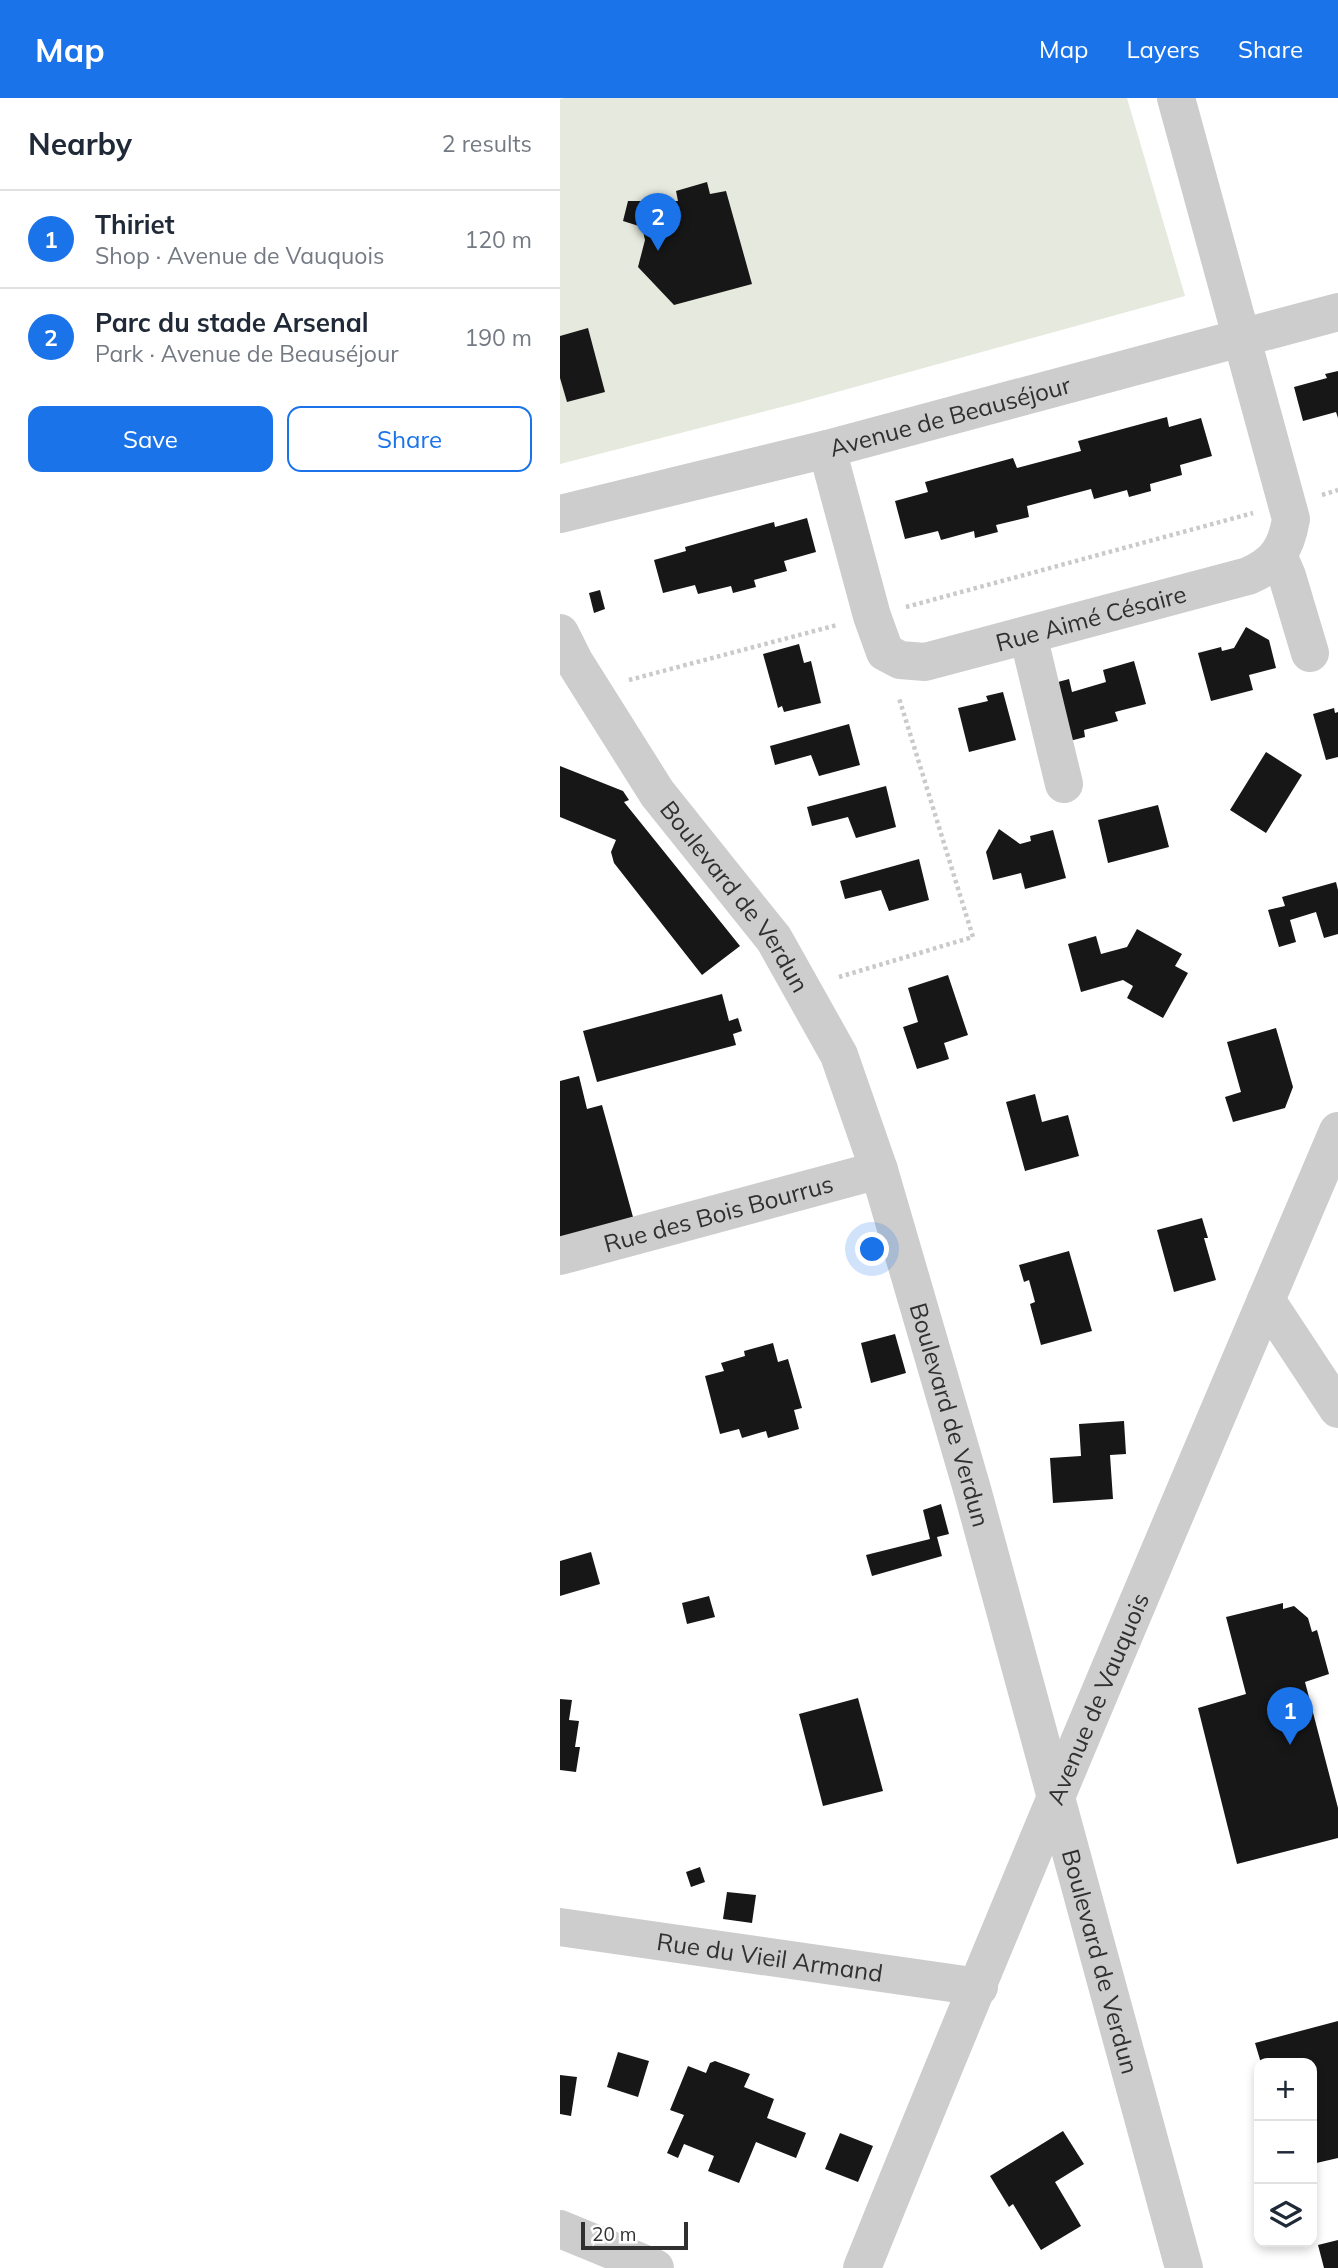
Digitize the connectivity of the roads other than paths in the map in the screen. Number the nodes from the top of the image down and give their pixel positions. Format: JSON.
{"nodes":[{"id":1,"x":1176,"y":98,"type":"edge"},
{"id":2,"x":1338,"y":312,"type":"edge"},
{"id":3,"x":1242,"y":337,"type":"junction"},
{"id":4,"x":827,"y":449,"type":"junction"},
{"id":5,"x":560,"y":514,"type":"edge"},
{"id":6,"x":1278,"y":555,"type":"junction"},
{"id":7,"x":560,"y":633,"type":"edge"},
{"id":8,"x":1028,"y":635,"type":"junction"},
{"id":9,"x":1310,"y":653,"type":"dead end"},
{"id":10,"x":1064,"y":783,"type":"dead end"},
{"id":11,"x":1338,"y":1131,"type":"edge"},
{"id":12,"x":879,"y":1170,"type":"junction"},
{"id":13,"x":560,"y":1256,"type":"edge"},
{"id":14,"x":1266,"y":1300,"type":"junction"},
{"id":15,"x":1338,"y":1409,"type":"edge"},
{"id":16,"x":1055,"y":1796,"type":"junction"},
{"id":17,"x":560,"y":1927,"type":"edge"},
{"id":18,"x":979,"y":1987,"type":"junction"},
{"id":19,"x":560,"y":2229,"type":"edge"},
{"id":20,"x":655,"y":2268,"type":"edge"},
{"id":21,"x":862,"y":2268,"type":"edge"},
{"id":22,"x":1184,"y":2268,"type":"edge"}],
"edges":[{"from":1,"to":3,"type":"street"},
{"from":2,"to":3,"type":"street","name":"Avenue de Beauséjour"},
{"from":3,"to":4,"type":"street","name":"Avenue de Beauséjour"},
{"from":3,"to":6,"type":"street"},
{"from":4,"to":5,"type":"street","name":"Avenue de Beauséjour"},
{"from":4,"to":8,"type":"street","name":"Rue Aimé Césaire"},
{"from":6,"to":8,"type":"street","name":"Rue Aimé Césaire"},
{"from":6,"to":9,"type":"street"},
{"from":7,"to":12,"type":"street","name":"Boulevard de Verdun"},
{"from":8,"to":10,"type":"street"},
{"from":11,"to":14,"type":"street","name":"Avenue de Vauquois"},
{"from":12,"to":13,"type":"street","name":"Rue des Bois Bourrus"},
{"from":12,"to":16,"type":"street","name":"Boulevard de Verdun"},
{"from":14,"to":15,"type":"street"},
{"from":14,"to":16,"type":"street","name":"Avenue de Vauquois"},
{"from":16,"to":18,"type":"street","name":"Avenue de Vauquois"},
{"from":16,"to":22,"type":"street","name":"Boulevard de Verdun"},
{"from":17,"to":18,"type":"street","name":"Rue du Vieil Armand"},
{"from":18,"to":21,"type":"street","name":"Avenue de Vauquois"},
{"from":19,"to":20,"type":"street"}]}
